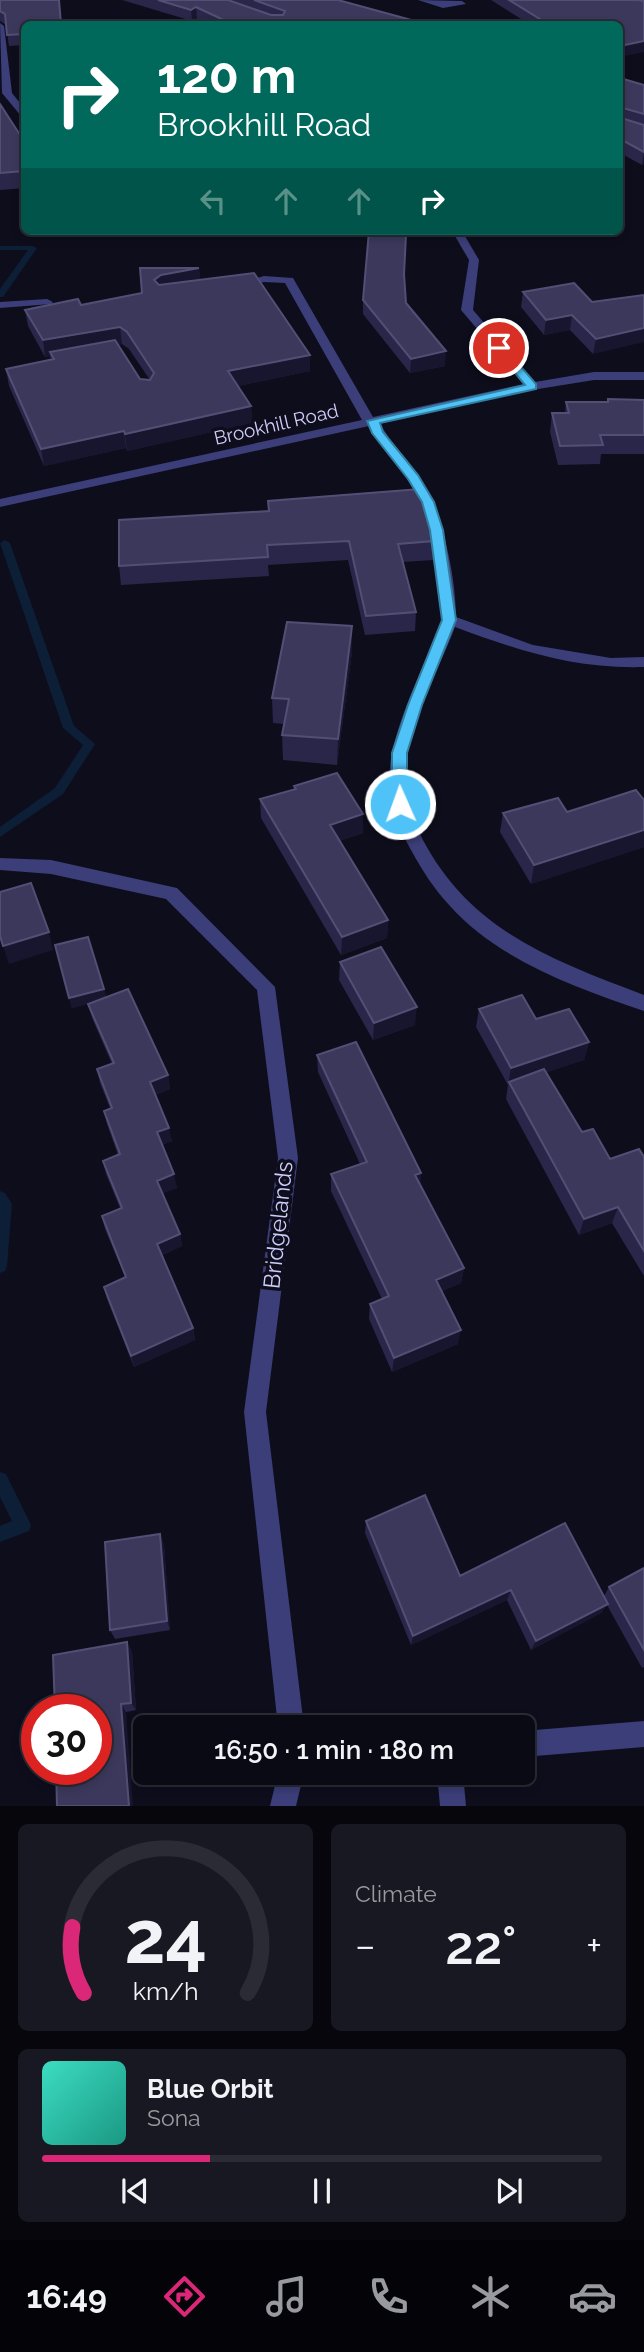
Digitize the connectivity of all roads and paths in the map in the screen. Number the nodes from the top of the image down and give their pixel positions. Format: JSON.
{"nodes":[{"id":1,"x":422,"y":0,"type":"edge"},
{"id":2,"x":462,"y":4,"type":"dead end"},
{"id":3,"x":0,"y":26,"type":"edge"},
{"id":4,"x":21,"y":110,"type":"edge"},
{"id":5,"x":459,"y":235,"type":"edge"},
{"id":6,"x":225,"y":288,"type":"edge"},
{"id":7,"x":47,"y":302,"type":"edge"},
{"id":8,"x":0,"y":305,"type":"edge"},
{"id":9,"x":644,"y":376,"type":"edge"},
{"id":10,"x":532,"y":386,"type":"junction"},
{"id":11,"x":372,"y":422,"type":"junction"},
{"id":12,"x":0,"y":502,"type":"edge"},
{"id":13,"x":449,"y":620,"type":"junction"},
{"id":14,"x":644,"y":663,"type":"edge"},
{"id":15,"x":0,"y":864,"type":"edge"},
{"id":16,"x":644,"y":1003,"type":"edge"},
{"id":17,"x":290,"y":1715,"type":"edge"},
{"id":18,"x":644,"y":1734,"type":"edge"},
{"id":19,"x":535,"y":1743,"type":"edge"},
{"id":20,"x":288,"y":1785,"type":"edge"},
{"id":21,"x":451,"y":1785,"type":"edge"},
{"id":22,"x":284,"y":1806,"type":"edge"},
{"id":23,"x":453,"y":1806,"type":"edge"}],
"edges":[{"from":1,"to":2,"type":"street"},
{"from":3,"to":4,"type":"street"},
{"from":5,"to":10,"type":"street"},
{"from":6,"to":11,"type":"street"},
{"from":7,"to":8,"type":"street"},
{"from":9,"to":10,"type":"street","name":"Brookhill Road"},
{"from":10,"to":11,"type":"street","name":"Brookhill Road"},
{"from":11,"to":12,"type":"street","name":"Brookhill Road"},
{"from":11,"to":13,"type":"street"},
{"from":13,"to":14,"type":"street"},
{"from":13,"to":16,"type":"street"},
{"from":15,"to":17,"type":"street","name":"Bridgelands"},
{"from":18,"to":19,"type":"street"},
{"from":20,"to":22,"type":"street"},
{"from":21,"to":23,"type":"street"}]}
